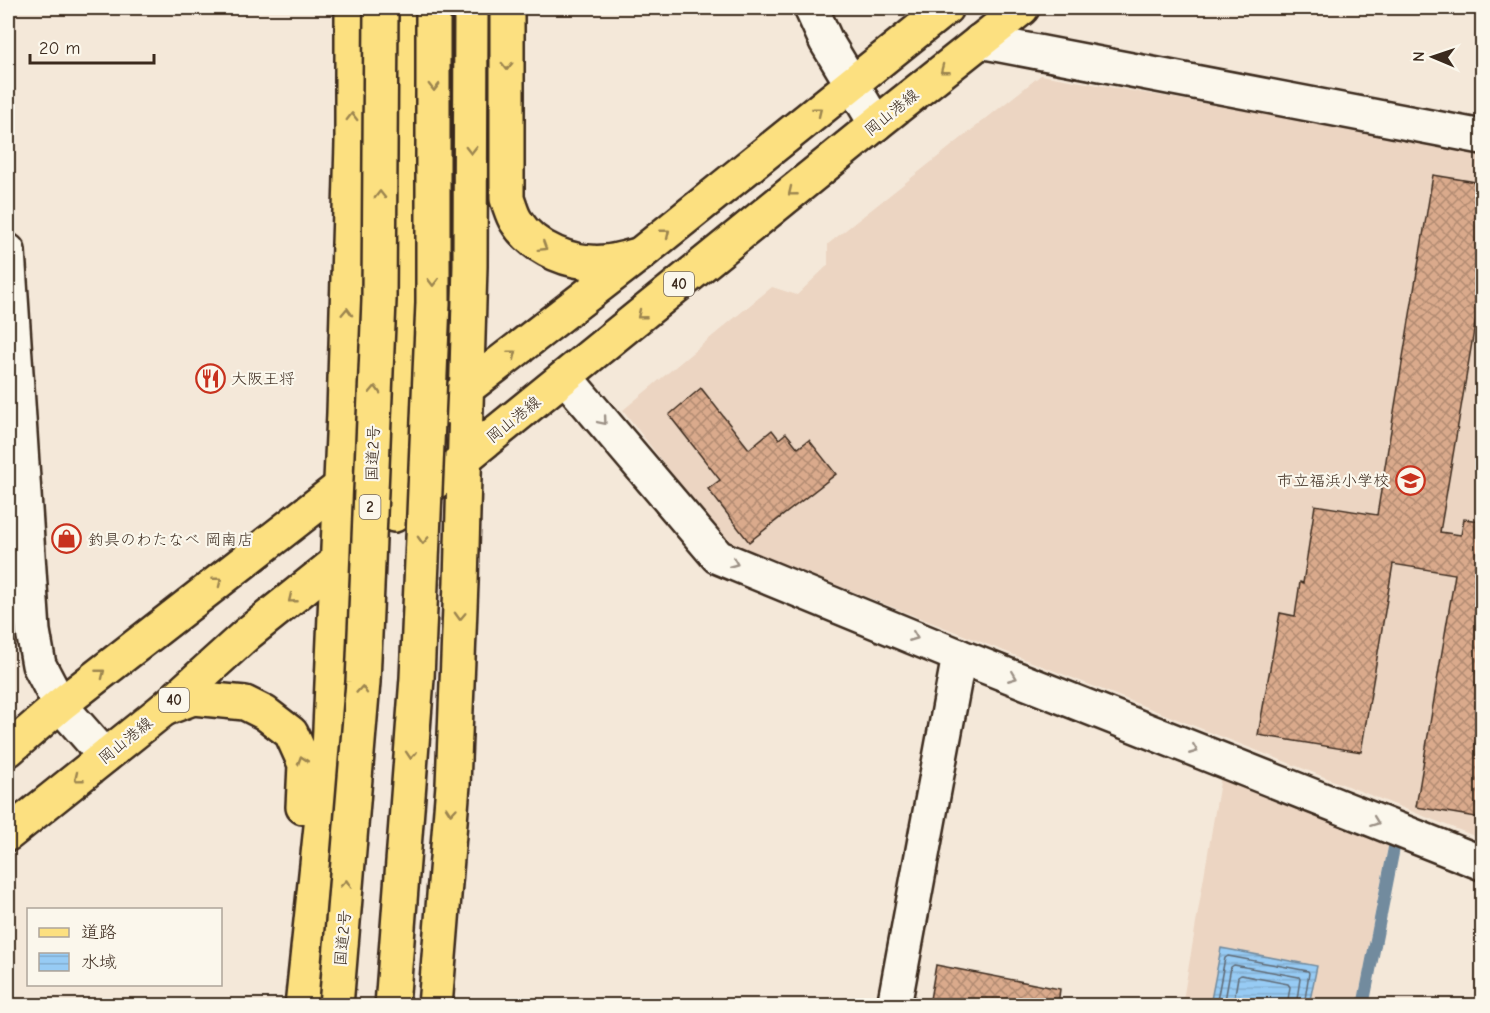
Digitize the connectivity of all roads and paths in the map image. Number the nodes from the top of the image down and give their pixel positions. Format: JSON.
{"nodes":[{"id":1,"x":352,"y":8,"type":"edge"},
{"id":2,"x":381,"y":8,"type":"edge"},
{"id":3,"x":414,"y":8,"type":"edge"},
{"id":4,"x":433,"y":8,"type":"edge"},
{"id":5,"x":471,"y":8,"type":"edge"},
{"id":6,"x":507,"y":8,"type":"edge"},
{"id":7,"x":811,"y":8,"type":"edge"},
{"id":8,"x":946,"y":8,"type":"edge"},
{"id":9,"x":1022,"y":8,"type":"edge"},
{"id":10,"x":980,"y":41,"type":"junction"},
{"id":11,"x":851,"y":85,"type":"junction"},
{"id":12,"x":876,"y":124,"type":"junction"},
{"id":13,"x":1482,"y":137,"type":"edge"},
{"id":14,"x":8,"y":251,"type":"edge"},
{"id":15,"x":639,"y":255,"type":"junction"},
{"id":16,"x":565,"y":377,"type":"junction"},
{"id":17,"x":466,"y":389,"type":"junction"},
{"id":18,"x":405,"y":436,"type":"junction"},
{"id":19,"x":465,"y":458,"type":"junction"},
{"id":20,"x":341,"y":486,"type":"junction"},
{"id":21,"x":394,"y":515,"type":"junction"},
{"id":22,"x":337,"y":562,"type":"junction"},
{"id":23,"x":959,"y":656,"type":"junction"},
{"id":24,"x":60,"y":705,"type":"junction"},
{"id":25,"x":164,"y":709,"type":"junction"},
{"id":26,"x":8,"y":750,"type":"edge"},
{"id":27,"x":105,"y":756,"type":"junction"},
{"id":28,"x":8,"y":834,"type":"edge"},
{"id":29,"x":1482,"y":863,"type":"edge"},
{"id":30,"x":284,"y":1005,"type":"edge"},
{"id":31,"x":302,"y":1005,"type":"edge"},
{"id":32,"x":336,"y":1005,"type":"edge"},
{"id":33,"x":392,"y":1005,"type":"edge"},
{"id":34,"x":435,"y":1005,"type":"edge"},
{"id":35,"x":894,"y":1005,"type":"edge"}],
"edges":[{"from":20,"to":1,"type":"main road","one_way":true},
{"from":32,"to":2,"type":"main road","name":"国道2号","number":"2","one_way":true,"bridge":true},
{"from":3,"to":18,"type":"main road"},
{"from":4,"to":33,"type":"main road","one_way":true,"bridge":true},
{"from":5,"to":17,"type":"main road","one_way":true},
{"from":6,"to":15,"type":"main road","one_way":true},
{"from":7,"to":11,"type":"street"},
{"from":8,"to":11,"type":"main road"},
{"from":9,"to":10,"type":"main road","name":"岡山港線","number":"40"},
{"from":10,"to":12,"type":"main road","name":"岡山港線","number":"40","one_way":true},
{"from":10,"to":13,"type":"street"},
{"from":11,"to":12,"type":"street"},
{"from":15,"to":11,"type":"main road","one_way":true},
{"from":12,"to":16,"type":"main road","name":"岡山港線","number":"40","one_way":true},
{"from":14,"to":24,"type":"street"},
{"from":17,"to":15,"type":"main road","one_way":true},
{"from":16,"to":19,"type":"main road","name":"岡山港線","number":"40"},
{"from":16,"to":23,"type":"street","one_way":true},
{"from":17,"to":18,"type":"main road"},
{"from":17,"to":19,"type":"main road"},
{"from":18,"to":20,"type":"main road"},
{"from":18,"to":21,"type":"main road"},
{"from":19,"to":21,"type":"main road","name":"岡山港線","number":"40"},
{"from":19,"to":34,"type":"main road","one_way":true},
{"from":20,"to":22,"type":"main road"},
{"from":24,"to":20,"type":"main road","one_way":true},
{"from":21,"to":22,"type":"main road","name":"岡山港線","number":"40"},
{"from":22,"to":25,"type":"main road","name":"岡山港線","number":"40","one_way":true},
{"from":22,"to":31,"type":"main road"},
{"from":23,"to":29,"type":"street","one_way":true},
{"from":23,"to":35,"type":"street"},
{"from":24,"to":26,"type":"main road"},
{"from":24,"to":27,"type":"street"},
{"from":25,"to":27,"type":"main road","name":"岡山港線","number":"40"},
{"from":30,"to":25,"type":"main road","one_way":true},
{"from":27,"to":28,"type":"main road","name":"岡山港線","number":"40","one_way":true}]}
